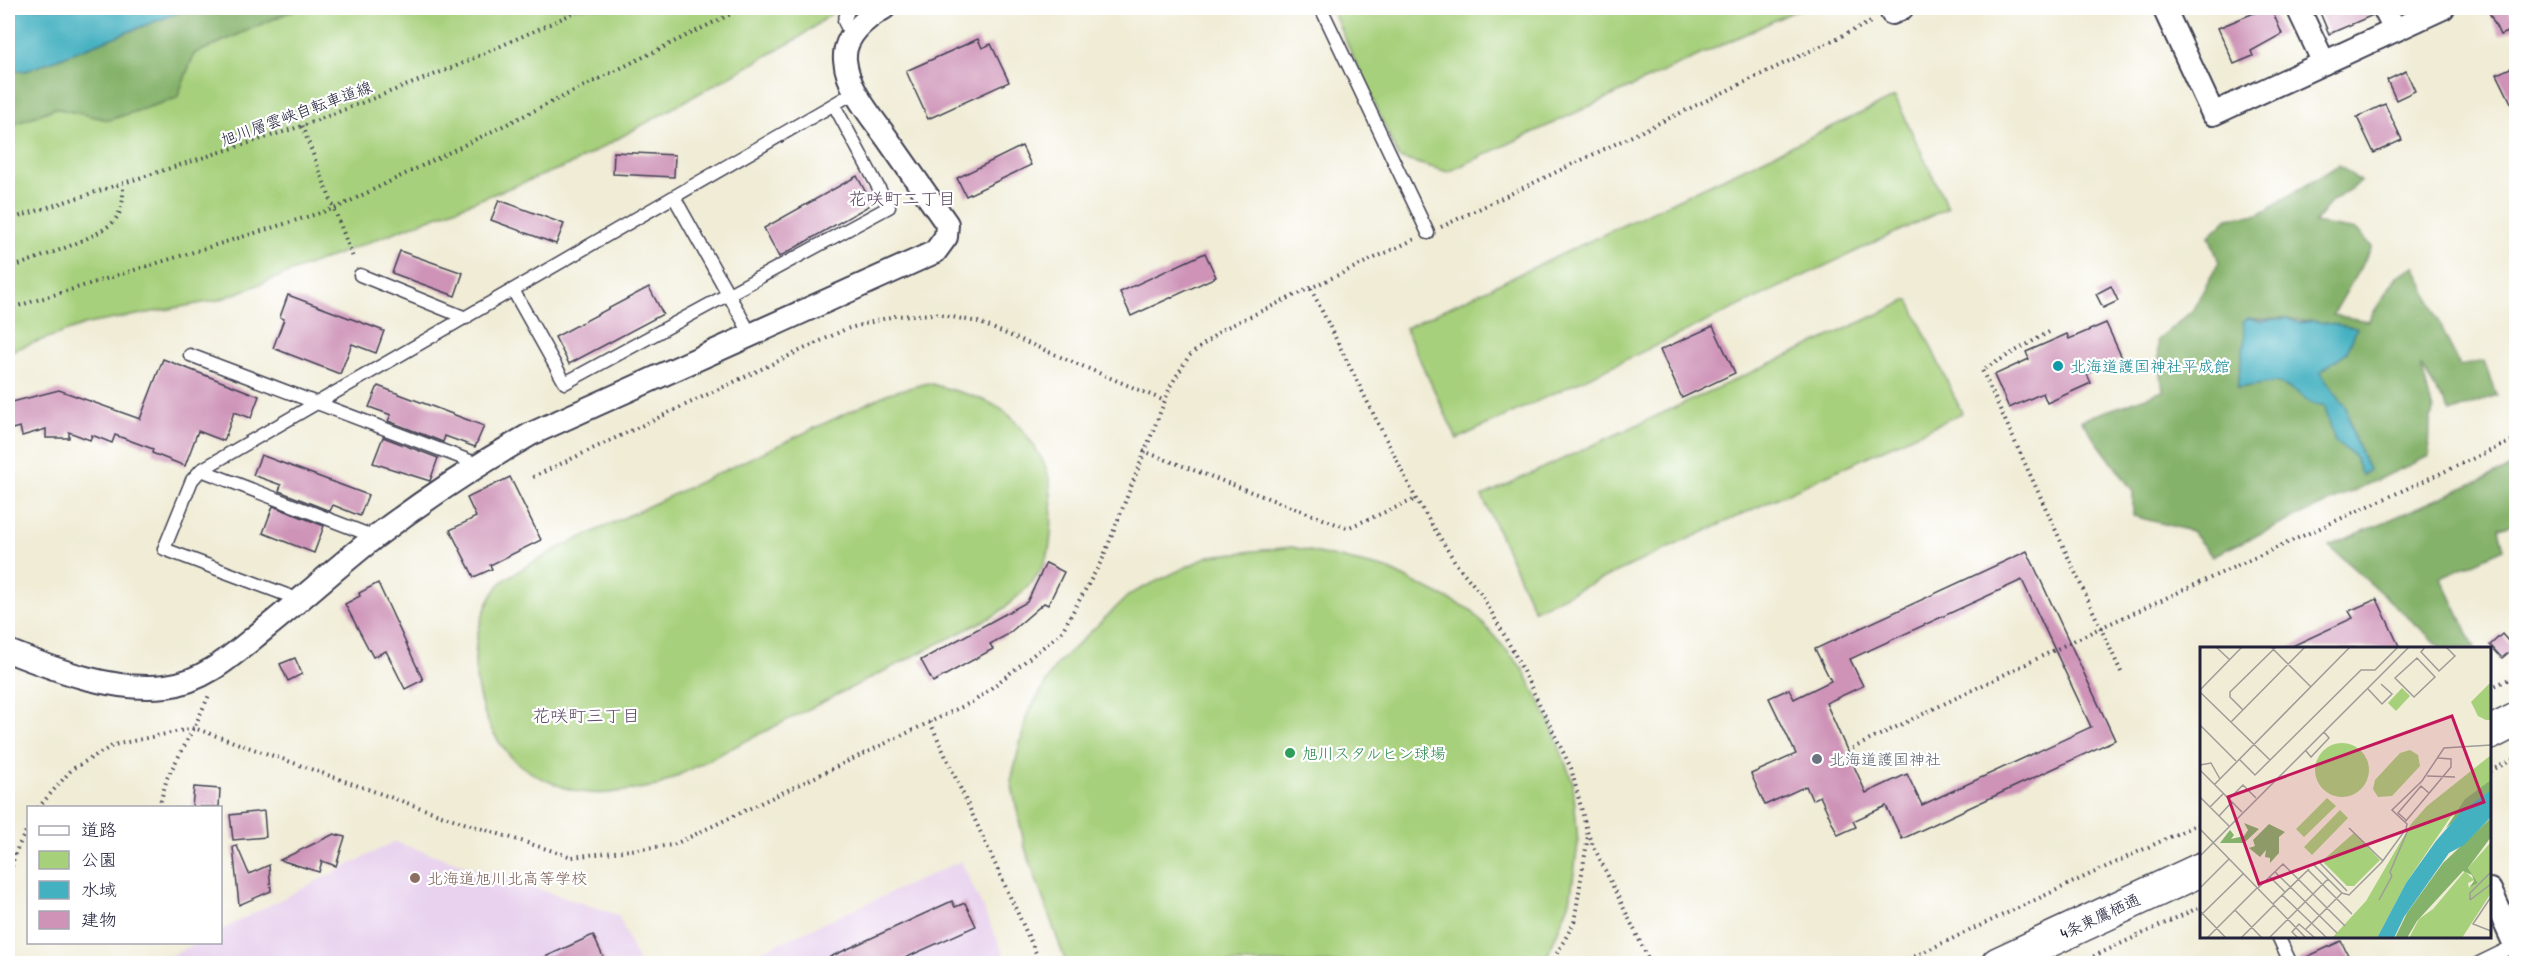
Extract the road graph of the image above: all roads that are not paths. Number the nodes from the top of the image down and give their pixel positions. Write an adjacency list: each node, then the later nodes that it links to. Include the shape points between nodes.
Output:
1 (849, 8): 9 (lane, via 844,21)
2 (884, 8): 9 (street, via 868,18)
3 (1321, 8): 14 (lane)
4 (2164, 8): 10 (street, via 2213,114)
5 (2298, 8): 10 (street)
6 (2384, 8): 8 (street)
7 (2443, 8): 8 (street)
8 (2395, 30): 10 (street)
9 (852, 37): 11 (street, via 845,60)
10 (2324, 63)
11 (855, 92): 12 (lane); 19 (street, via 947,224 946,237 935,252)
12 (834, 105): 13 (lane); 17 (lane, via 889,207)
13 (674, 197): 16 (lane); 17 (lane)
14 (1428, 233)
15 (360, 275): 18 (lane)
16 (513, 290): 17 (lane, via 565,383); 18 (lane)
17 (729, 292): 19 (lane)
18 (466, 318): 21 (lane)
19 (750, 333): 22 (street, via 531,434)
20 (190, 355): 21 (lane)
21 (318, 403): 22 (lane); 23 (lane)
22 (478, 464): 24 (street)
23 (201, 470): 24 (lane); 25 (lane, via 192,480 164,549)
24 (375, 537): 25 (street)
25 (300, 600): 26 (street, via 224,662 195,678 168,686 137,688 91,678)
26 (8, 651)
27 (2517, 720): 28 (highway)
28 (2491, 733)
29 (2200, 870): 33 (highway, 4条東鷹栖通)
30 (2502, 900): 32 (street)
31 (2279, 938): 34 (lane)
32 (2516, 946): 35 (lane)
33 (1998, 963)
34 (2291, 963)
35 (2477, 963)

